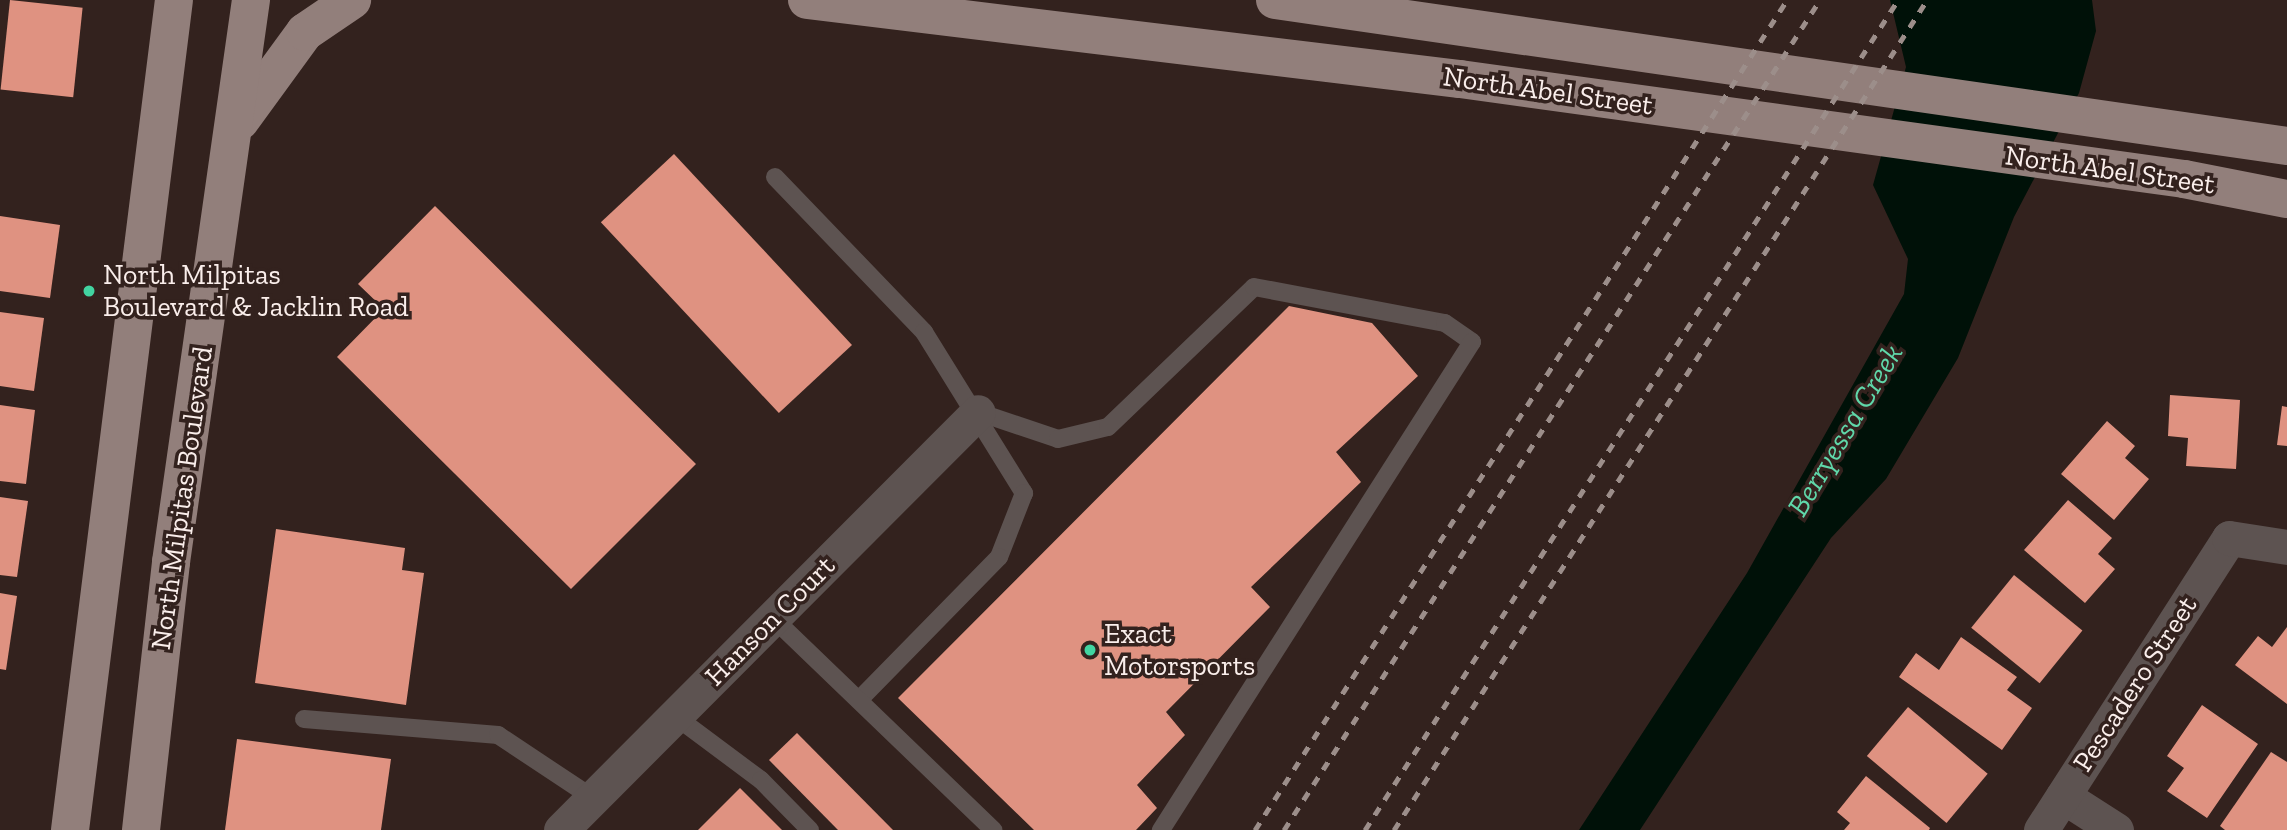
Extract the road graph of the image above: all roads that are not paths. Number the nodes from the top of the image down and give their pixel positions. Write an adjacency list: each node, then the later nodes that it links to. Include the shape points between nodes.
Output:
1 (174, 0): 18 (main road)
2 (251, 0): 6 (main road, North Milpitas Boulevard)
3 (352, 0): 6 (main road, via 305,32)
4 (807, 0): 9 (main road, North Abel Street, via 1461,79 2183,179)
5 (1275, 0): 7 (main road, North Abel Street)
6 (231, 135): 19 (main road, North Milpitas Boulevard)
7 (2287, 146)
8 (775, 177): 10 (lane, via 924,332)
9 (2287, 199)
10 (978, 412): 12 (street, Hanson Court); 13 (lane, via 1024,493 999,557); 23 (lane, via 1058,439 1108,426 1254,287 1445,323 1472,342)
11 (2287, 547): 16 (street, Pescadero Street, via 2229,538)
12 (773, 618): 13 (lane); 14 (street, Hanson Court)
13 (859, 700): 22 (lane)
14 (675, 716): 17 (street, Hanson Court); 21 (lane, via 761,780)
15 (304, 719): 17 (lane, via 498,735)
16 (2063, 796): 24 (street, Pescadero Street); 25 (street)
17 (593, 798): 20 (street, Hanson Court)
18 (69, 830)
19 (141, 830)
20 (561, 830)
21 (810, 830)
22 (993, 830)
23 (1161, 830)
24 (2041, 830)
25 (2116, 830)

